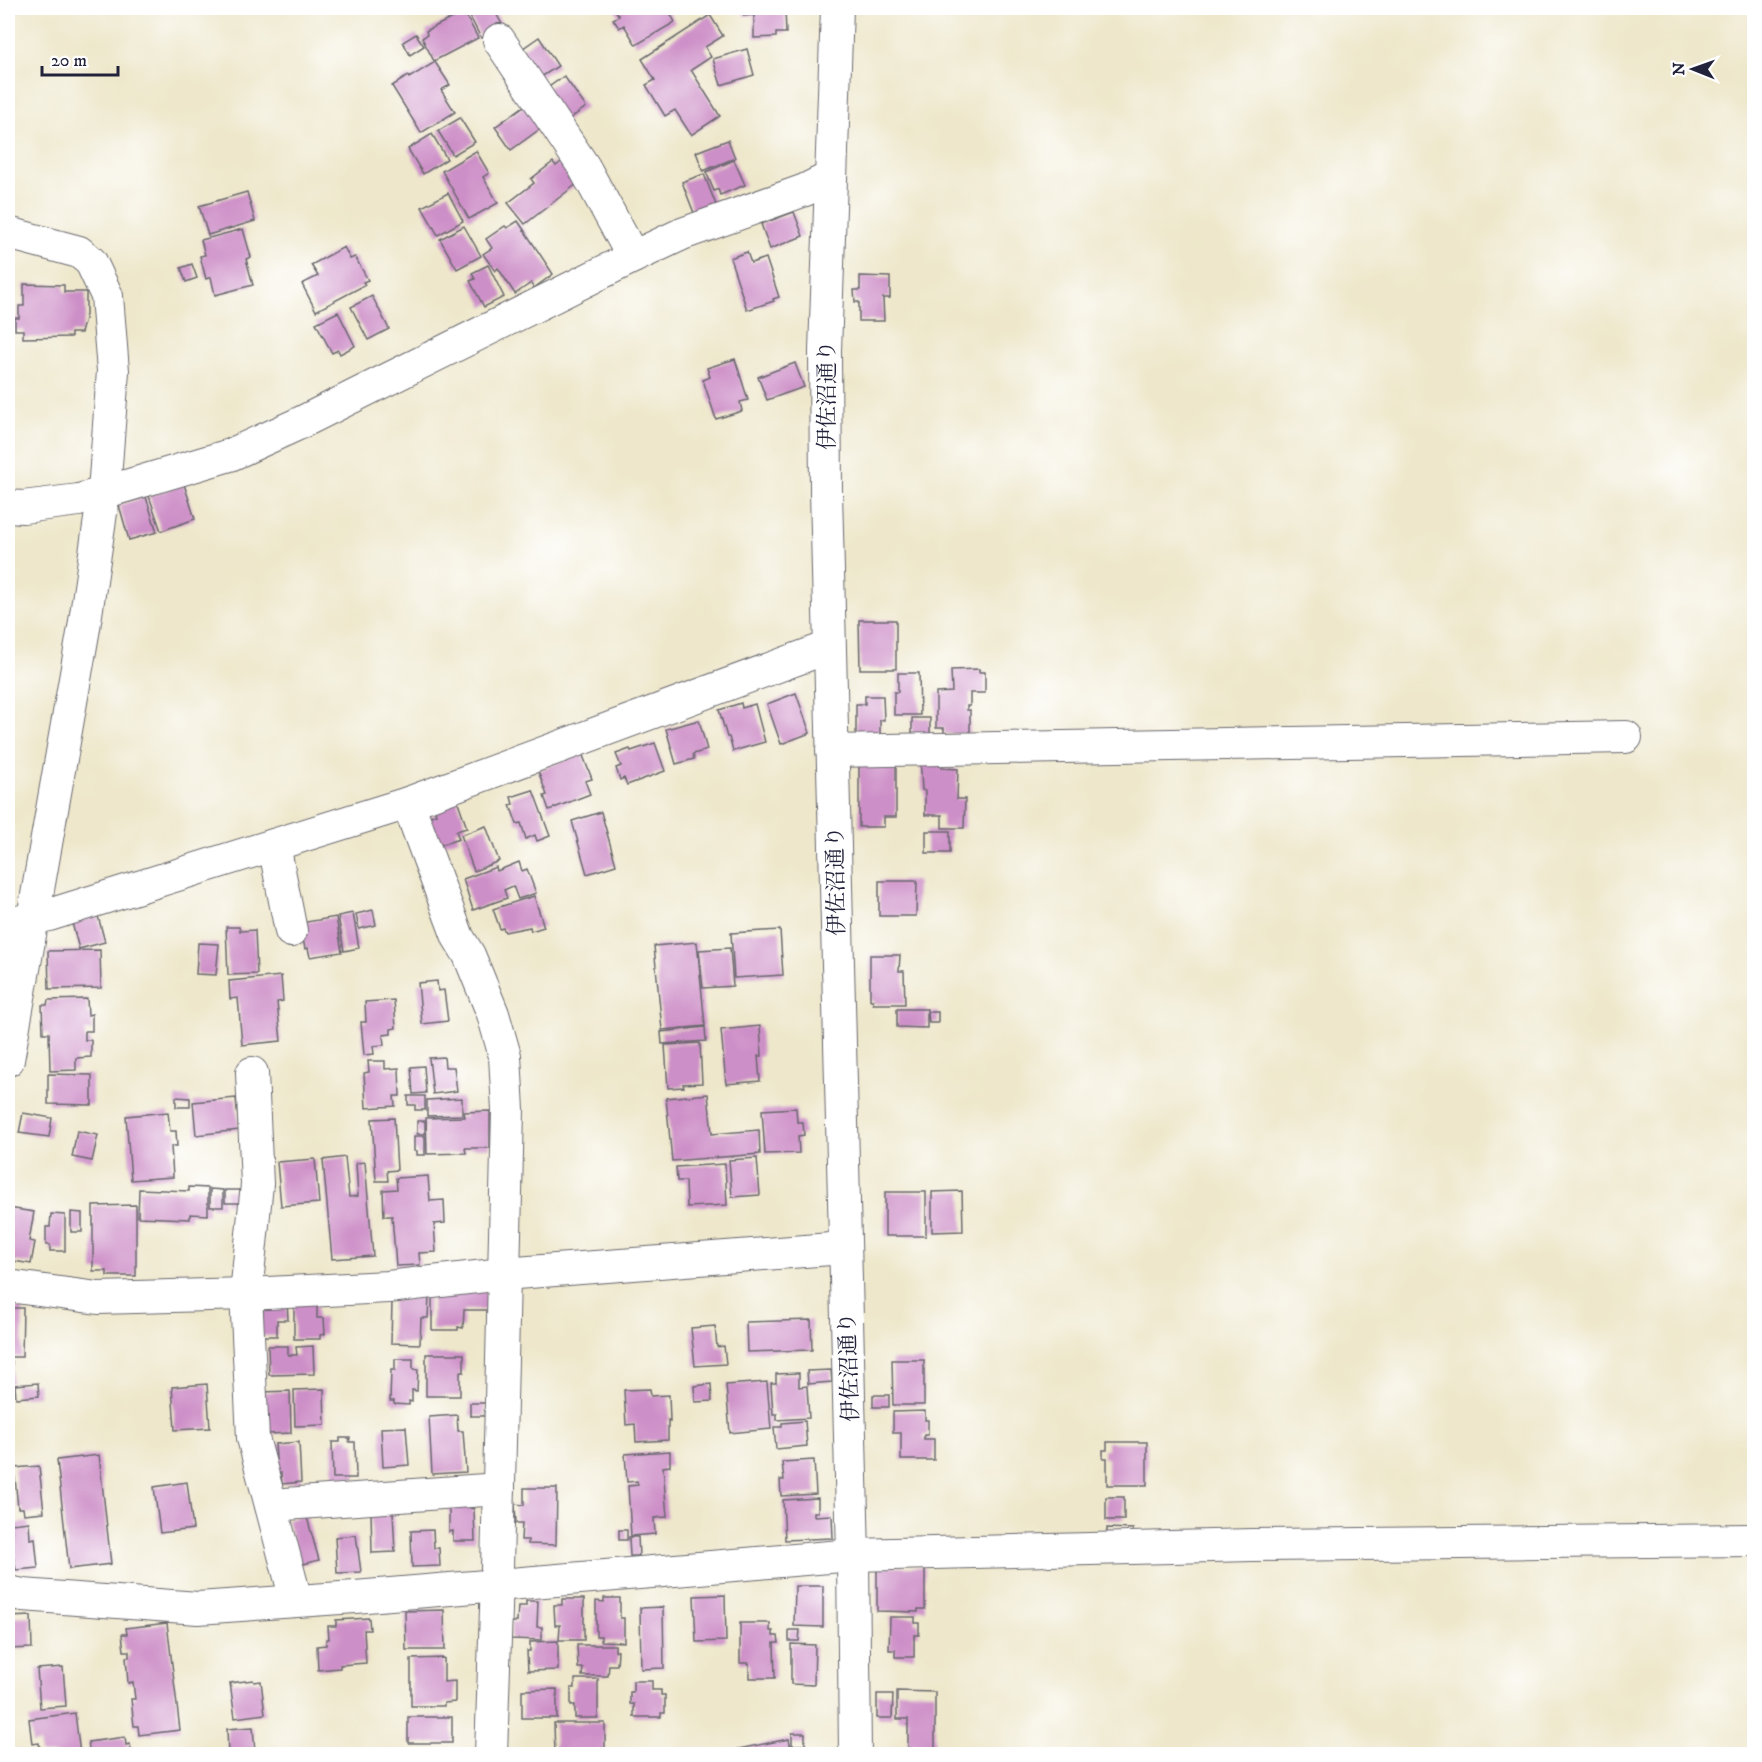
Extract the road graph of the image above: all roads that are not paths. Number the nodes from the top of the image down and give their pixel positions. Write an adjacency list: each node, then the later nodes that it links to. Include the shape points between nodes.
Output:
1 (837, 8): 3 (street, 伊佐沼通り)
2 (500, 40): 5 (street, via 584,167)
3 (831, 177): 5 (street); 8 (street, 伊佐沼通り, via 825,351)
4 (8, 233): 6 (street, via 79,252 91,262 107,296 113,371)
5 (633, 256): 6 (street, via 230,455)
6 (104, 492): 7 (street, via 79,500); 13 (street, via 69,718)
7 (8, 506)
8 (829, 647): 10 (street, 伊佐沼通り); 11 (street)
9 (1626, 736): 10 (street)
10 (832, 751): 17 (street, 伊佐沼通り)
11 (408, 803): 12 (street); 18 (street, via 458,937 493,1014 506,1056)
12 (274, 845): 13 (street); 14 (street)
13 (19, 922): 15 (street)
14 (291, 931)
15 (8, 1060)
16 (252, 1073): 20 (street, via 257,1184)
17 (844, 1248): 18 (street); 24 (street, 伊佐沼通り)
18 (503, 1274): 20 (street, via 388,1287); 21 (street)
19 (8, 1286): 20 (street, via 98,1298)
20 (246, 1294): 22 (street, via 253,1438)
21 (499, 1489): 22 (street); 25 (street)
22 (271, 1505): 27 (street)
23 (1755, 1540): 24 (street, via 1252,1545)
24 (853, 1555): 25 (street); 29 (street, 伊佐沼通り)
25 (497, 1585): 27 (street); 28 (street)
26 (8, 1592): 27 (street, via 198,1608)
27 (296, 1600)
28 (491, 1755)
29 (855, 1755)

